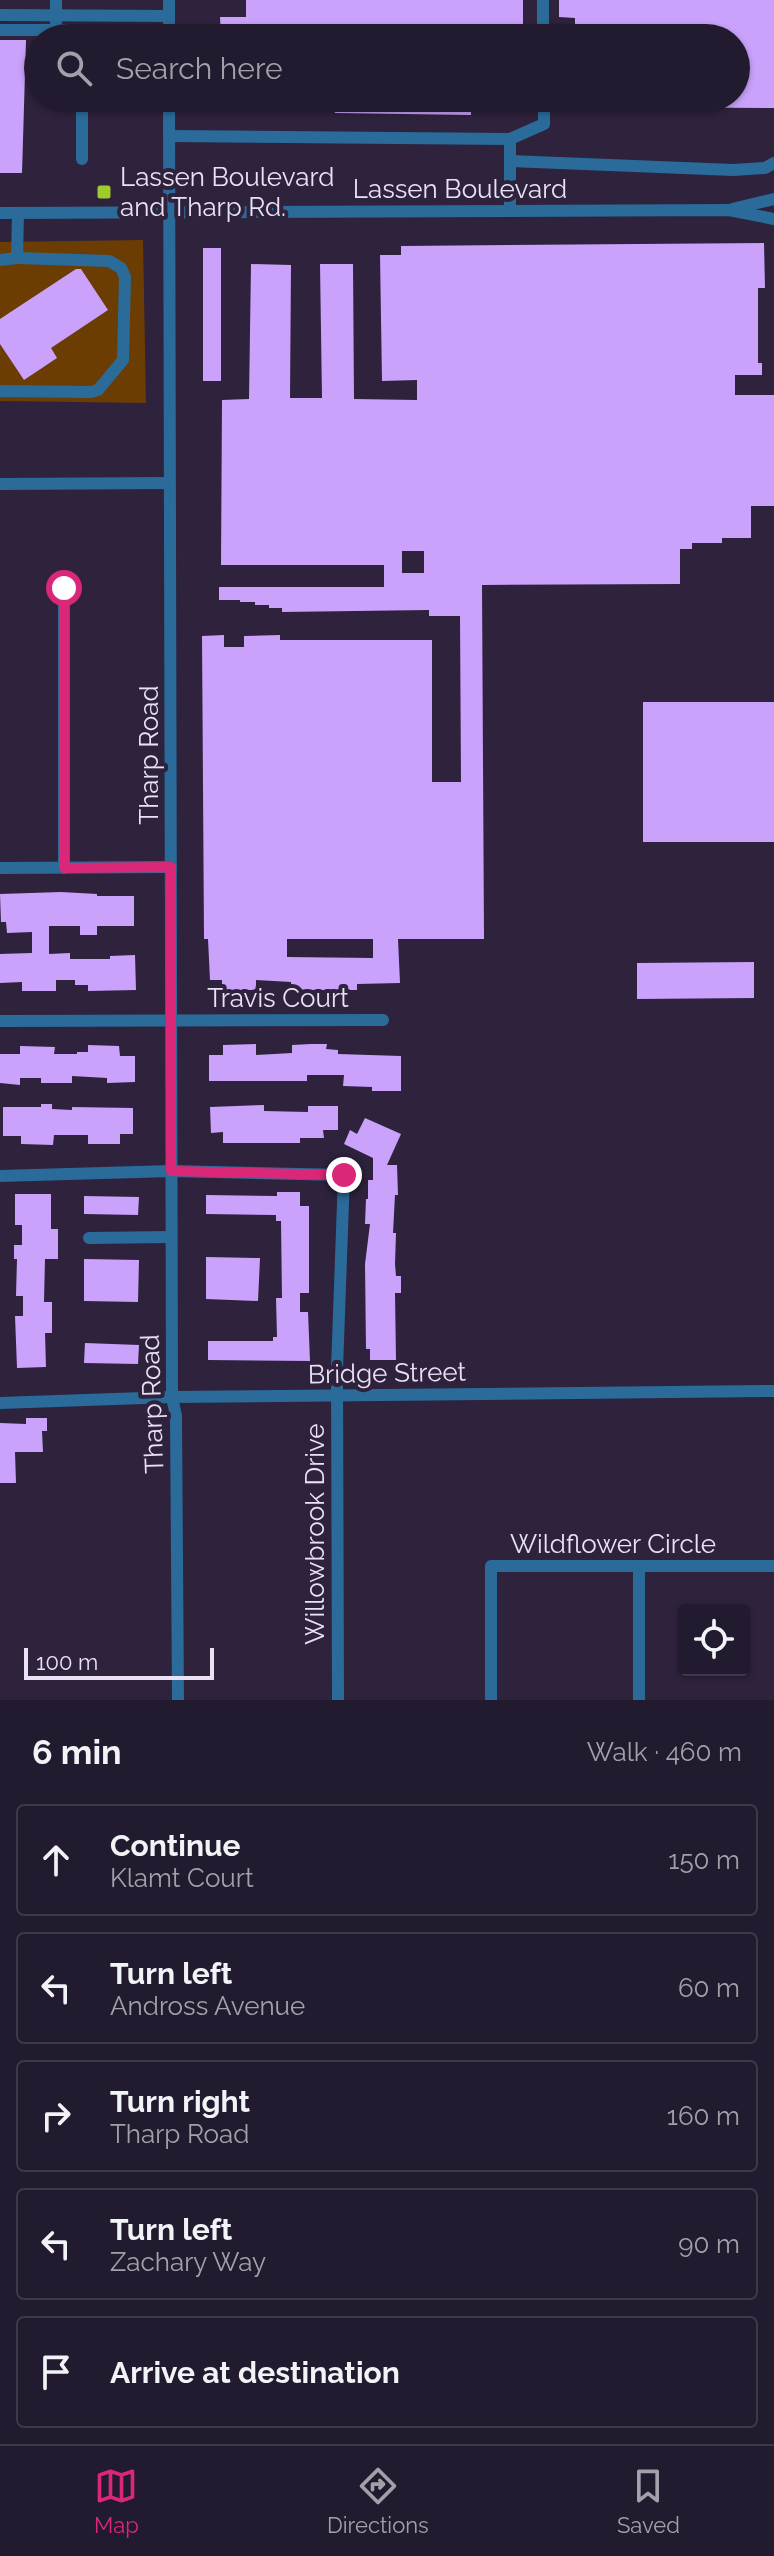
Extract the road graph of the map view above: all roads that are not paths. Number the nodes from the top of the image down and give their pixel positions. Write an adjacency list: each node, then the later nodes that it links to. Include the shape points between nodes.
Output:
1 (56, 0): 5 (street)
2 (169, 0): 6 (street)
3 (543, 0): 9 (street)
4 (0, 15): 5 (street)
5 (56, 16): 6 (street); 7 (street)
6 (169, 16): 8 (street)
7 (53, 24)
8 (169, 24)
9 (543, 24)
10 (0, 30): 11 (street)
11 (24, 31)
12 (82, 112): 17 (street)
13 (169, 112): 15 (street, Tharp Road)
14 (544, 112): 16 (street, via 544,124)
15 (169, 136): 16 (street); 25 (street, Tharp Road)
16 (510, 139): 18 (street)
17 (82, 159)
18 (510, 161): 19 (street, via 733,170); 22 (street)
19 (774, 163)
20 (774, 199): 21 (street, Lassen Boulevard)
21 (729, 210): 22 (street, Lassen Boulevard); 26 (street, Lassen Boulevard)
22 (510, 211): 25 (street, Lassen Boulevard)
23 (0, 213): 24 (street, Lassen Boulevard)
24 (18, 213): 25 (street, Lassen Boulevard); 27 (street)
25 (169, 213): 30 (street, Tharp Road)
26 (774, 219)
27 (17, 258): 28 (street); 29 (street, via 109,261 121,268 123,360 106,383 91,392)
28 (0, 260)
29 (0, 391)
30 (169, 483): 31 (street); 33 (street, Tharp Road)
31 (0, 484)
32 (64, 588): 35 (street)
33 (171, 867): 35 (street); 36 (street, Tharp Road)
34 (0, 868): 35 (street)
35 (64, 868)
36 (172, 1019): 37 (street, Travis Court); 38 (street, Travis Court); 39 (street, Tharp Road)
37 (383, 1020)
38 (0, 1021)
39 (171, 1171): 40 (street); 41 (street, Tharp Road); 44 (street, Willowbrook Drive, via 344,1175)
40 (0, 1176)
41 (171, 1237): 42 (street); 45 (street, Tharp Road)
42 (89, 1238)
43 (774, 1391): 44 (street, Bridge Street)
44 (337, 1396): 45 (street, Bridge Street); 50 (street, Willowbrook Drive)
45 (172, 1397): 46 (street, Bridge Street); 49 (street, Tharp Road)
46 (0, 1403)
47 (639, 1566): 48 (street, Wildflower Circle); 51 (street, Wildflower Circle, via 491,1566); 52 (street)
48 (774, 1566)
49 (178, 1700)
50 (338, 1700)
51 (491, 1700)
52 (639, 1700)

